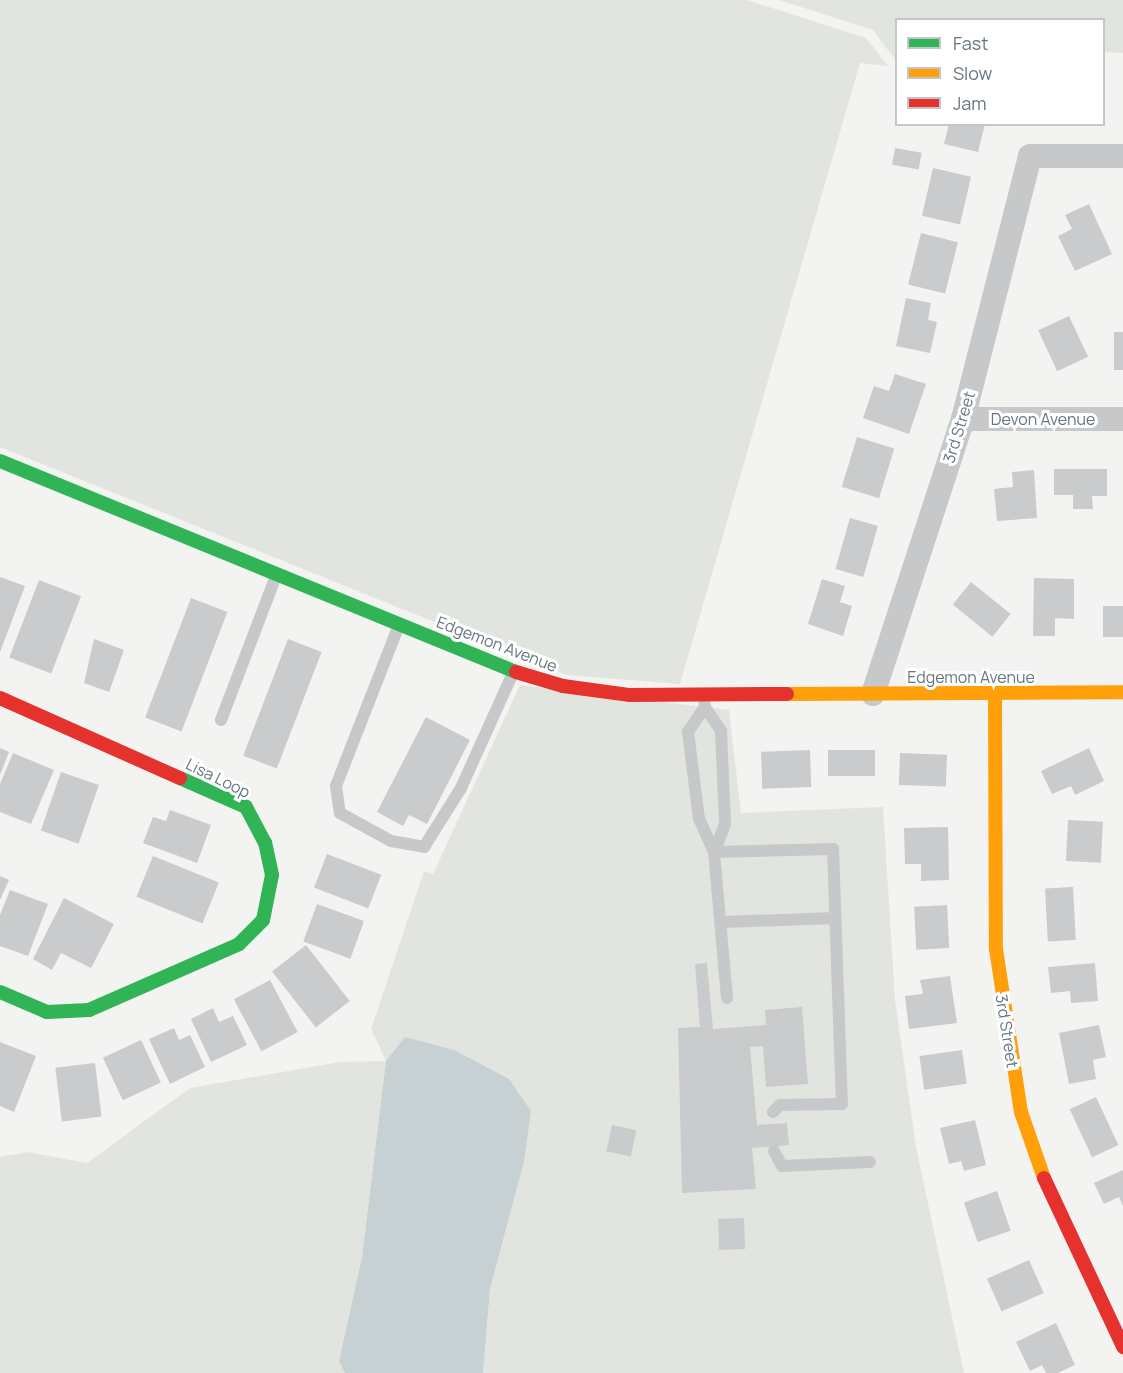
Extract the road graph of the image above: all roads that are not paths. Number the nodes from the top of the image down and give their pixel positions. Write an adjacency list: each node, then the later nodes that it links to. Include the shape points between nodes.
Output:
1 (1123, 156): 2 (street, 3rd Street, via 1030,156)
2 (963, 419): 3 (street, Devon Avenue); 9 (street, 3rd Street)
3 (1123, 419)
4 (0, 461): 5 (street, Edgemon Avenue)
5 (276, 575): 6 (street, Edgemon Avenue); 13 (lane)
6 (399, 624): 7 (street, Edgemon Avenue); 7 (lane, via 336,786 340,813 391,841 424,847 461,788)
7 (513, 671): 12 (street, Edgemon Avenue, via 563,686)
8 (1123, 692): 10 (street, Edgemon Avenue)
9 (873, 694): 10 (street, Edgemon Avenue); 12 (street, Edgemon Avenue)
10 (995, 694): 22 (street, 3rd Street, via 996,949 1021,1112 1051,1198)
11 (0, 698): 17 (street, Lisa Loop, via 246,807 266,843 272,875 263,920 239,944 89,1010 47,1012)
12 (705, 701): 14 (lane, via 721,731 725,824); 14 (lane, via 687,732 699,819)
13 (221, 720)
14 (714, 852): 15 (lane, via 832,849); 16 (lane)
15 (835, 918): 16 (lane); 19 (lane, via 842,1104 780,1105)
16 (723, 922): 18 (lane)
17 (0, 992)
18 (727, 998)
19 (773, 1112)
20 (774, 1151): 21 (lane, via 782,1166)
21 (870, 1162)
22 (1123, 1347)

